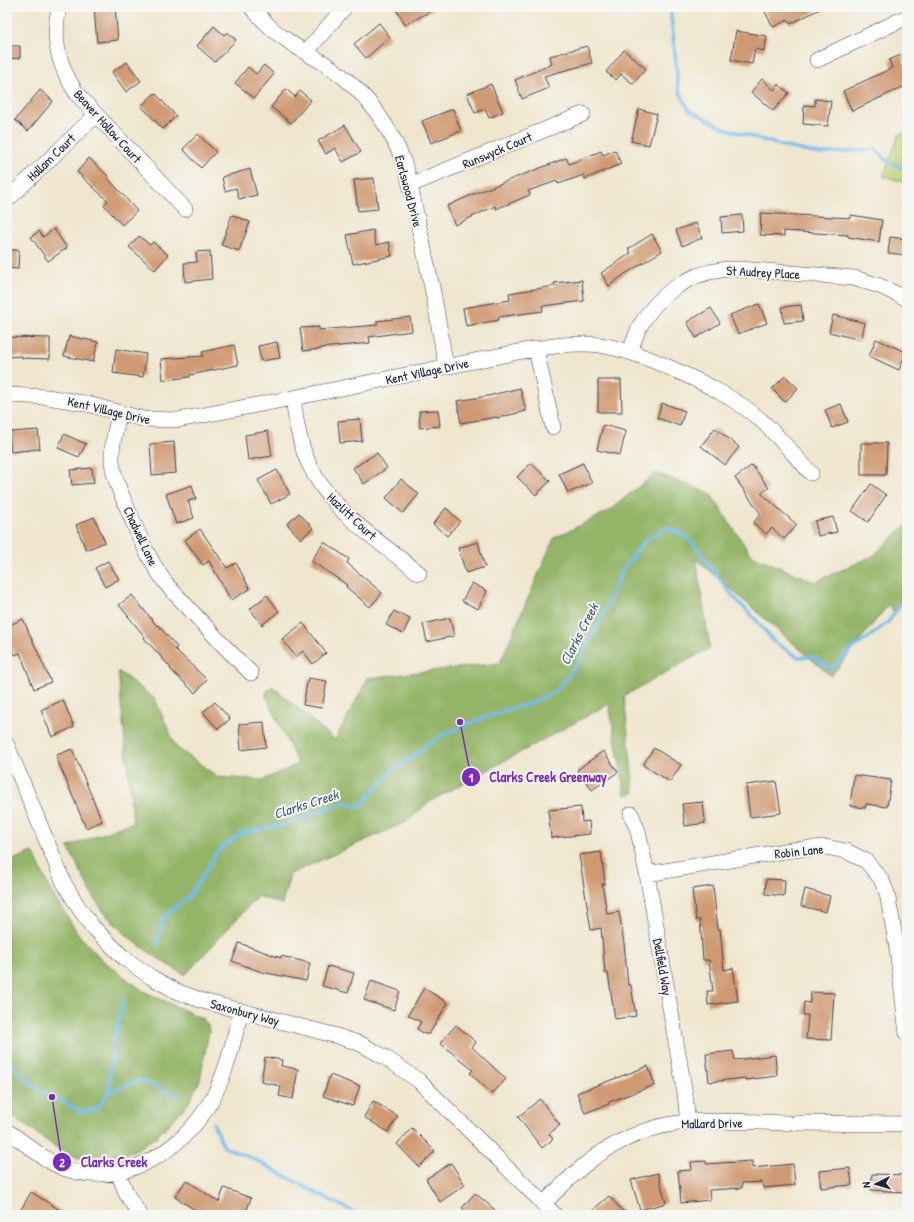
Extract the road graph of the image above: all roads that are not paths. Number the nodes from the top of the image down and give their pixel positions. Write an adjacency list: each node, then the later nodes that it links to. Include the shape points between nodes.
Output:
1 (59, 7): 8 (street, Beaver Hollow Court, via 55,32 60,62 74,89)
2 (251, 7): 5 (street, Earlswood Drive, via 283,38)
3 (345, 7): 5 (street)
4 (907, 17): 6 (street)
5 (306, 52): 9 (street, Earlswood Drive, via 353,86 374,109 402,157)
6 (817, 60)
7 (583, 114): 9 (street, Runswyck Court)
8 (96, 115): 10 (street, Hallam Court); 11 (street, Beaver Hollow Court)
9 (410, 185): 15 (street, Earlswood Drive)
10 (7, 200)
11 (185, 209)
12 (907, 299): 14 (street, St Audrey Place, via 880,286 854,278 740,269 721,270 685,281 662,298 640,326)
13 (536, 348): 14 (street, Kent Village Drive, via 580,344 599,345); 15 (street, Kent Village Drive); 19 (street)
14 (630, 352): 20 (street, Kent Village Drive, via 722,392 740,404 774,433)
15 (446, 367): 17 (street, Kent Village Drive)
16 (7, 396): 18 (street, Kent Village Drive, via 47,397 84,403)
17 (293, 398): 18 (street, Kent Village Drive, via 178,420 143,419); 21 (street, Hazlitt Court, via 301,442 320,484 352,520)
18 (119, 414): 22 (street, Chadwell Lane, via 112,448 113,466 117,483 146,553 168,586)
19 (553, 427)
20 (811, 473)
21 (419, 573)
22 (251, 673)
23 (7, 745): 26 (street, Saxonbury Way, via 64,883 79,908 102,937 124,958 163,984 203,1001)
24 (631, 814): 25 (street, Dellfield Way, via 638,831)
25 (647, 874): 27 (street, Robin Lane, via 825,847 846,851 866,861 881,879 887,893 897,948); 28 (street, Dellfield Way)
26 (241, 1011): 31 (street, via 223,1075 209,1106 200,1118 166,1151 138,1166); 32 (street, Saxonbury Way, via 361,1044 391,1061 419,1082)
27 (907, 1034)
28 (688, 1122): 29 (street, Mallard Drive); 32 (street, Mallard Drive, via 661,1126 618,1142 588,1162)
29 (907, 1124)
30 (7, 1131): 31 (street, via 51,1162 66,1168 99,1174)
31 (118, 1172): 33 (street, via 127,1194)
32 (543, 1204): 34 (street, Saxonbury Way)
33 (140, 1215)
34 (555, 1215)

